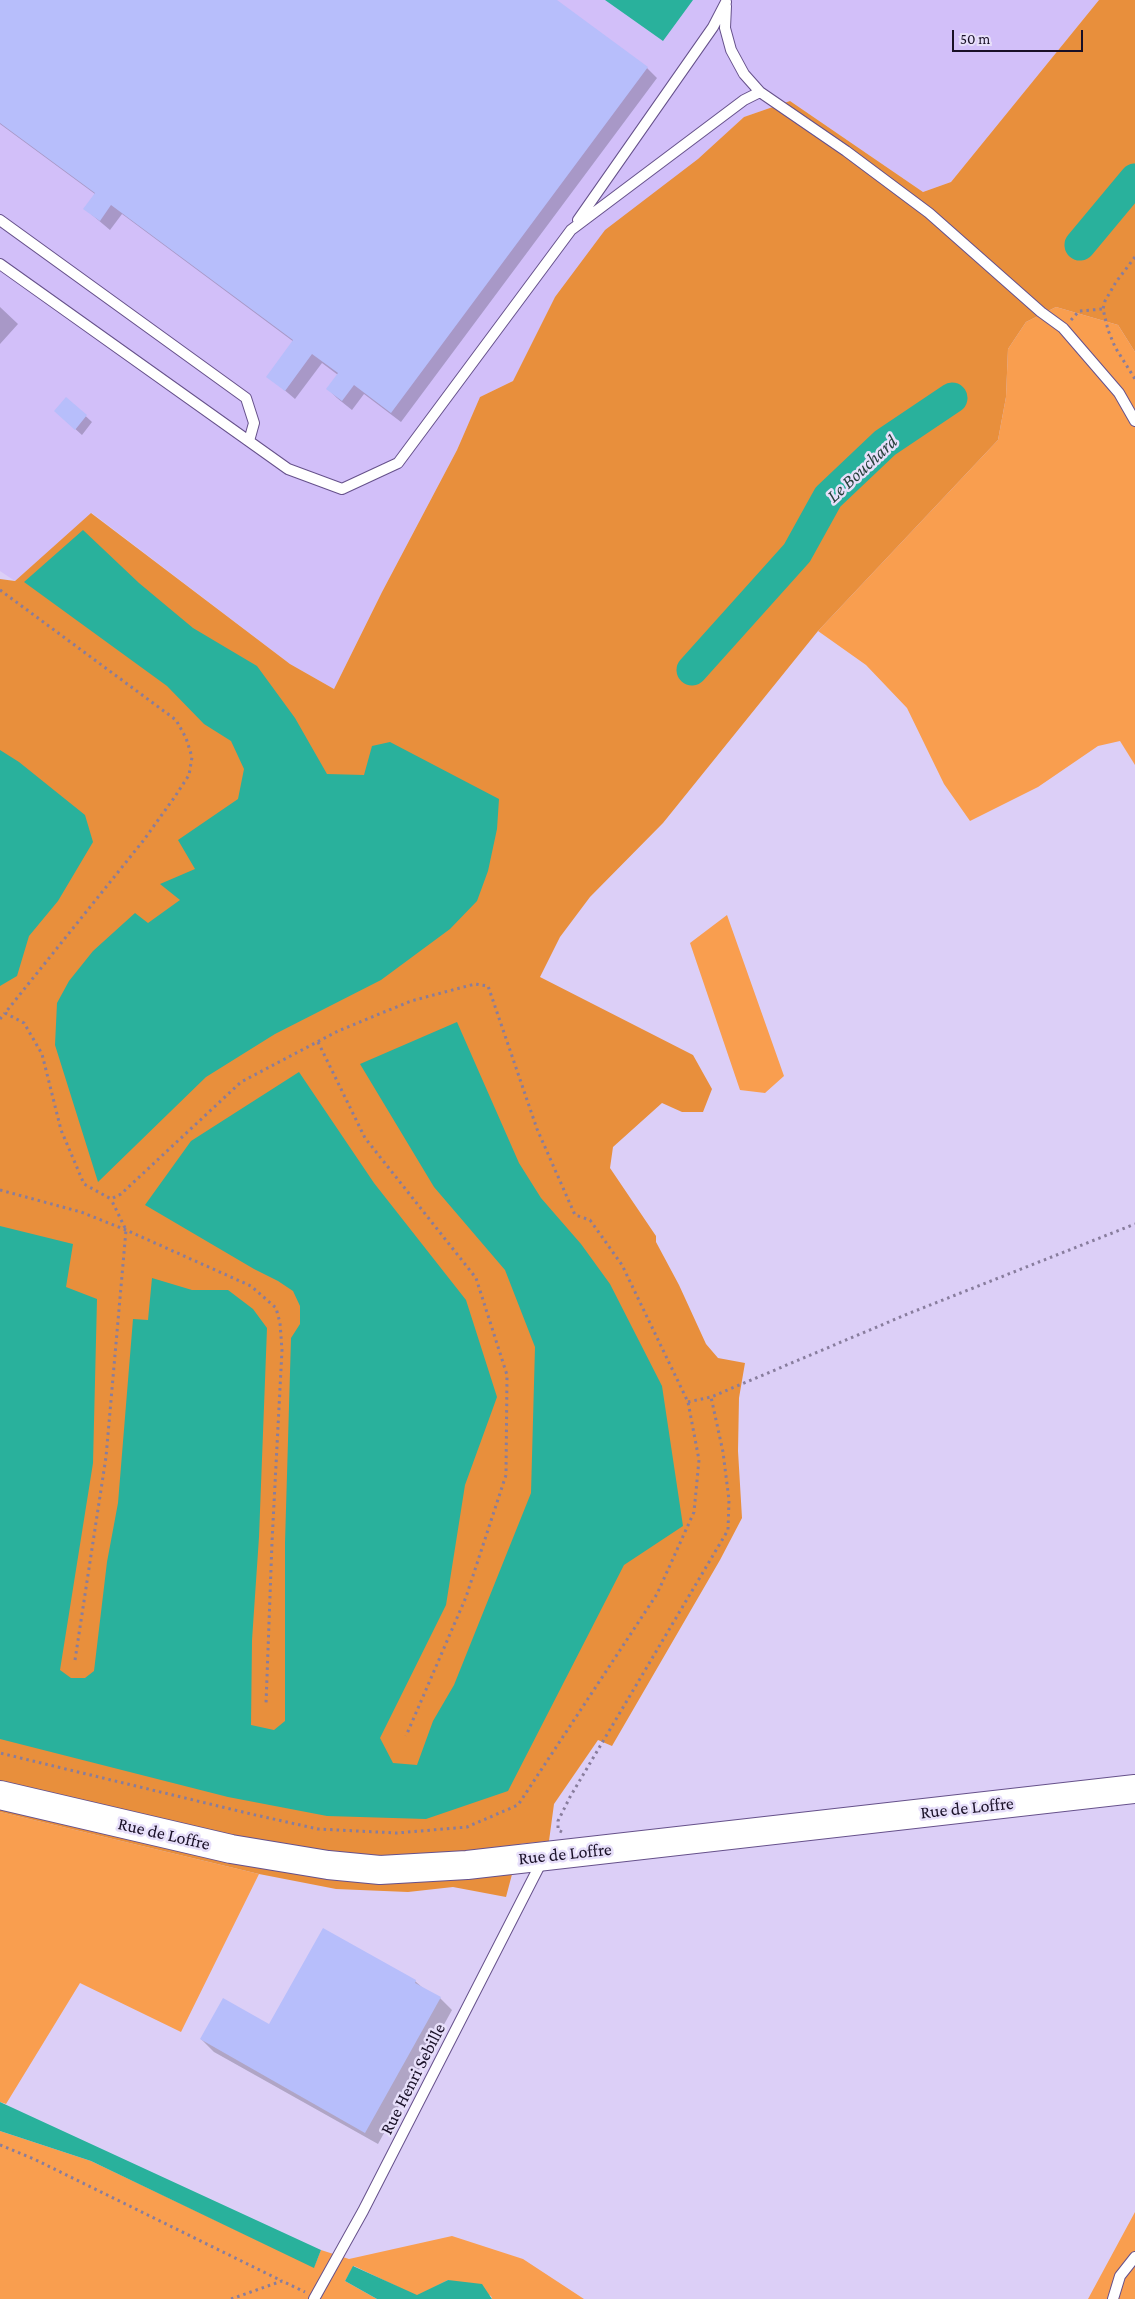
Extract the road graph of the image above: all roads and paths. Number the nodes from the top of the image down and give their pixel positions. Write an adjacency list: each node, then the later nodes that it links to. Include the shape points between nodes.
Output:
1 (726, 1): 2 (lane, via 725,28 731,50 744,74); 4 (lane, via 713,27)
2 (760, 92): 4 (lane, via 744,100); 8 (lane, via 929,213)
3 (0, 220): 11 (lane, via 246,398 254,423)
4 (571, 230): 11 (lane, via 398,463 342,489 288,469)
5 (1135, 257): 7 (path, via 1116,282)
6 (0, 264): 11 (lane)
7 (1103, 309): 8 (path, via 1079,311); 9 (path, via 1115,348)
8 (1063, 328): 10 (lane, via 1119,393)
9 (1135, 379)
10 (1135, 421)
11 (249, 441)
12 (0, 590): 13 (path, via 176,720 192,757 189,775 143,841)
13 (6, 1013): 14 (path); 17 (path, via 24,1023 42,1054 61,1130 84,1184)
14 (0, 1019)
15 (318, 1042): 17 (path, via 241,1082 121,1194); 21 (path, via 411,1001 475,984 488,986 537,1129 576,1215 590,1220 622,1265); 24 (path, via 365,1138 476,1278 507,1375 506,1475 466,1597)
16 (0, 1190): 19 (path, via 81,1212)
17 (111, 1199): 19 (path)
18 (1135, 1224): 20 (path, via 910,1313)
19 (126, 1230): 22 (path, via 106,1456); 23 (path, via 251,1286 276,1308 282,1350)
20 (711, 1398): 21 (path); 28 (path, via 729,1500 728,1530 570,1797 558,1821)
21 (688, 1402): 25 (path, via 700,1460 694,1512 657,1594 518,1805 467,1827 397,1833 318,1829)
22 (76, 1660)
23 (266, 1704)
24 (406, 1736)
25 (0, 1753)
26 (1135, 1789): 29 (main road, Rue de Loffre)
27 (0, 1795): 29 (main road, Rue de Loffre, via 210,1844 346,1867 395,1870)
28 (558, 1830)
29 (541, 1864): 33 (lane, Rue Henri Sebille)
30 (0, 2146): 32 (path, via 34,2159)
31 (1135, 2257): 35 (lane, via 1120,2276)
32 (282, 2281): 33 (path); 34 (path)
33 (315, 2298)
34 (231, 2299)
35 (1113, 2299)

